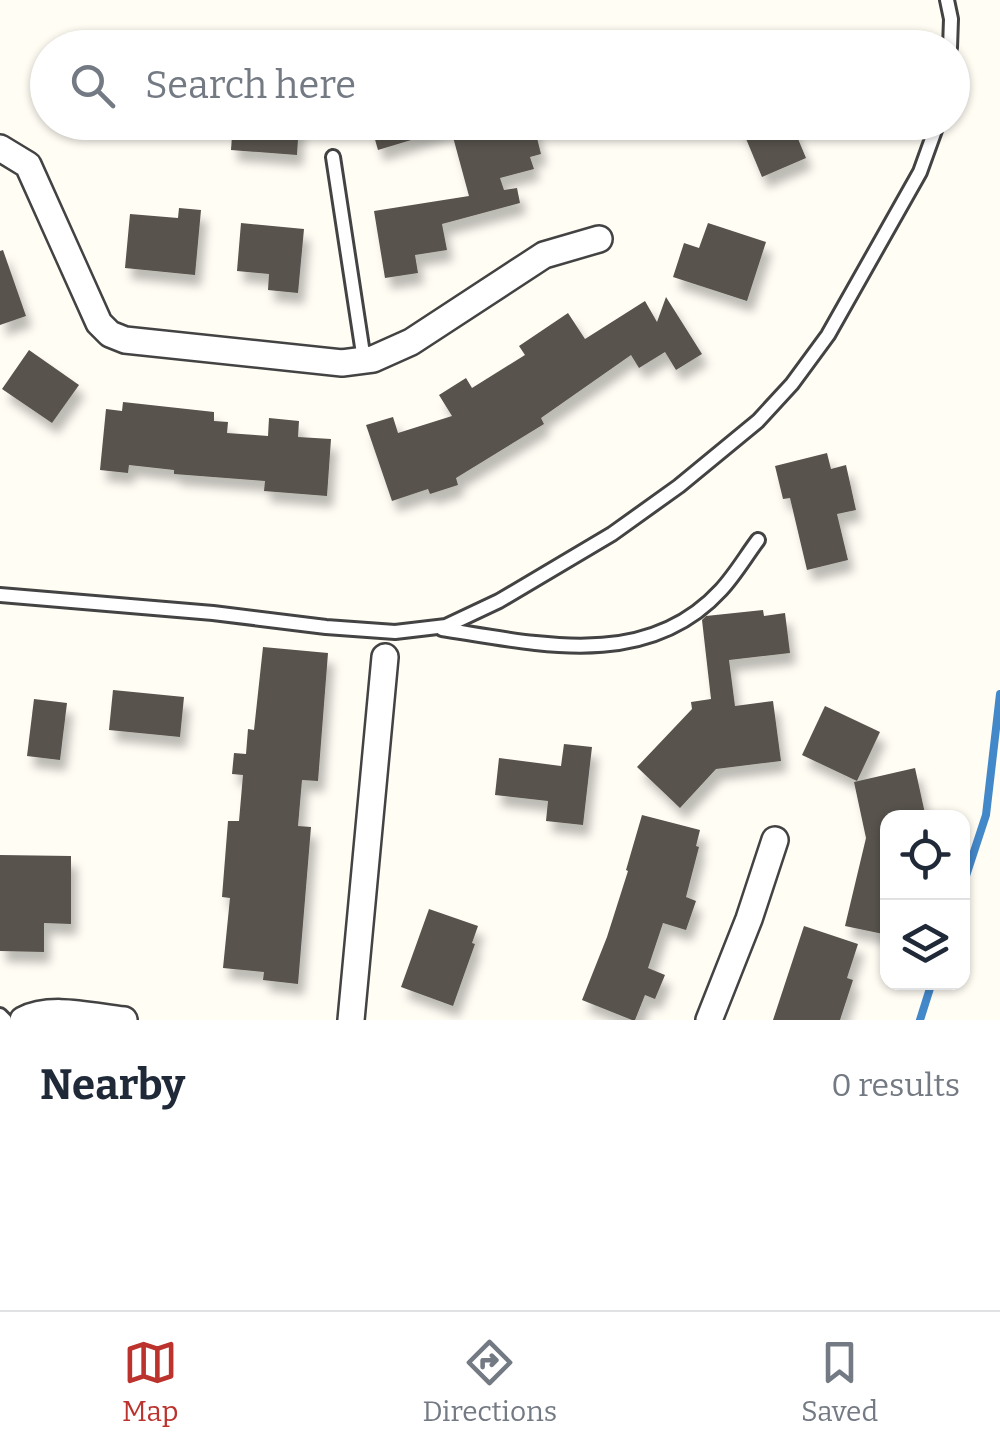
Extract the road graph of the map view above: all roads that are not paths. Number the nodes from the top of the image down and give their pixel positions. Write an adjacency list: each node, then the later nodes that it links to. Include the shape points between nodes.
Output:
1 (947, 0): 2 (lane)
2 (950, 30)
3 (932, 140): 10 (lane, via 828,334 758,421 612,534 500,601)
4 (0, 148): 7 (street, via 28,166 99,324 110,334 342,363)
5 (333, 158): 7 (lane)
6 (599, 239): 7 (street, via 544,254 411,342)
7 (364, 360)
8 (758, 540): 10 (lane, via 720,591 681,623 645,640 574,646)
9 (0, 596): 10 (lane, via 396,632)
10 (434, 627)
11 (385, 658): 15 (street)
12 (775, 840): 16 (street)
13 (23, 1020): 14 (street, via 34,1014)
14 (124, 1020)
15 (351, 1020)
16 (709, 1020)

